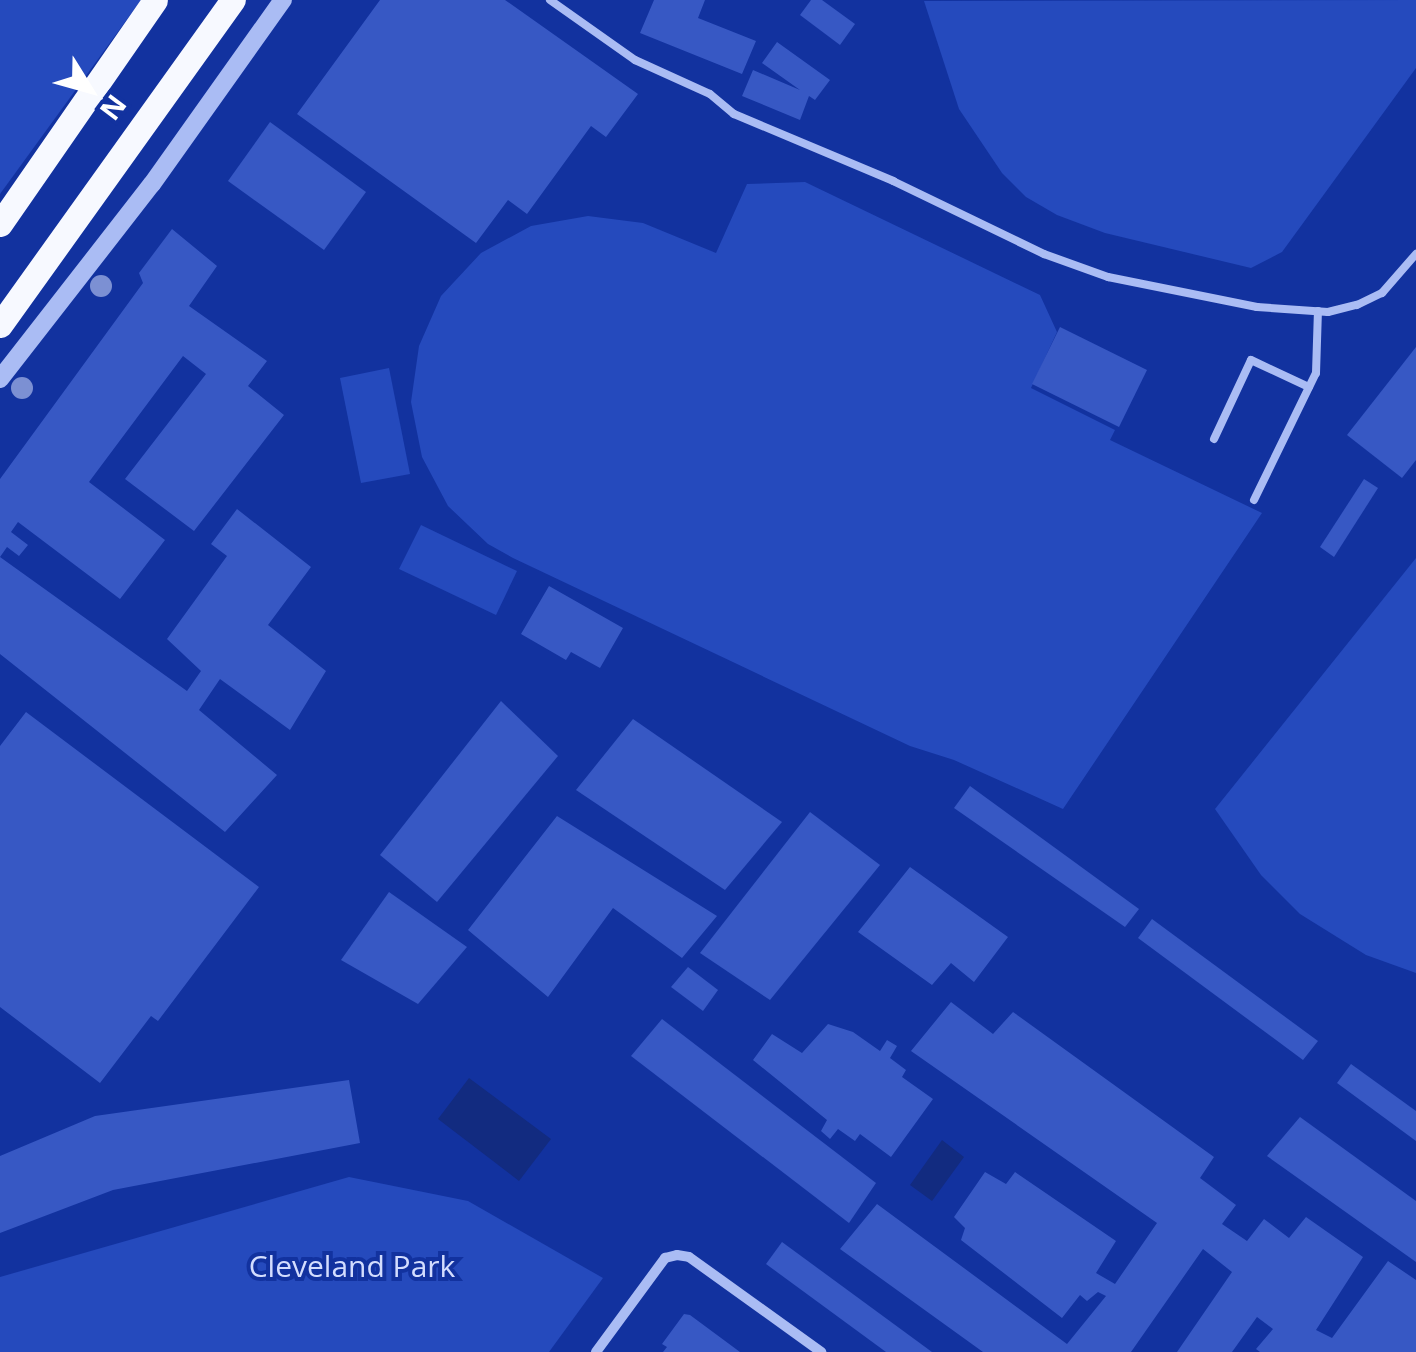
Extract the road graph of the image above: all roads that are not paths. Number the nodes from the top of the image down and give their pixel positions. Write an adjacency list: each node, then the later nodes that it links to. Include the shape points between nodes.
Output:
1 (156, 0): 5 (main road)
2 (233, 0): 8 (main road)
3 (283, 0): 9 (street, via 152,184)
4 (550, 0): 7 (lane, via 635,60 710,94 734,114 1044,254 1108,277)
5 (0, 224)
6 (1416, 254): 7 (lane, via 1382,293)
7 (1318, 311): 10 (lane, via 1316,372)
8 (0, 325)
9 (0, 379)
10 (1309, 386): 11 (lane, via 1251,360); 12 (lane)
11 (1214, 439)
12 (1254, 500)
13 (596, 1352): 14 (street, via 665,1258 677,1255)
14 (820, 1352)

